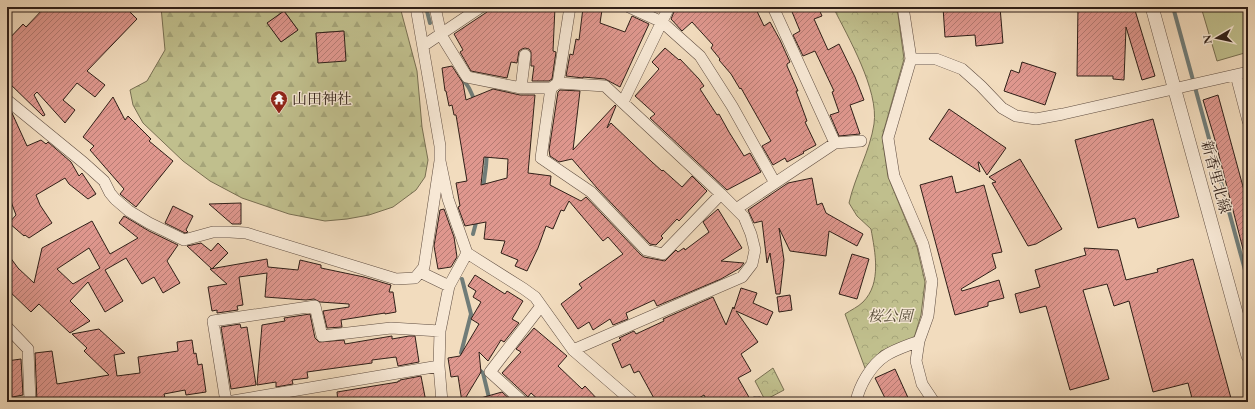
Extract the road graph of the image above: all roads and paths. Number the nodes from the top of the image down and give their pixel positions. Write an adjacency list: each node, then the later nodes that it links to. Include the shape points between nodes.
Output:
1 (416, 7): 12 (street)
2 (435, 7): 11 (street)
3 (481, 7): 11 (street)
4 (570, 7): 17 (street)
5 (629, 7): 10 (street)
6 (669, 7): 10 (street)
7 (773, 7): 24 (street)
8 (903, 7): 14 (street)
9 (1152, 7): 19 (street, 新香里北線)
10 (662, 22): 21 (street); 26 (street, via 700,56 732,106)
11 (441, 34): 12 (street); 18 (street, via 467,77)
12 (423, 46): 25 (street, via 440,146)
13 (525, 55): 18 (street)
14 (911, 59): 19 (street, via 936,59 962,69 1002,108 1016,116 1036,119); 35 (street, via 888,138 894,176 923,244 932,282 928,316)
15 (1248, 72): 16 (street)
16 (1236, 74): 19 (street); 22 (street)
17 (555, 86): 18 (street); 21 (street, via 605,86); 27 (street, via 541,158 591,192 646,250 663,254)
18 (521, 88)
19 (1175, 88): 37 (street, 新香里北線)
20 (7, 100): 30 (street, via 84,163 104,182 115,199 129,211 184,240 213,232 246,233 396,279 415,278)
21 (623, 102): 27 (street)
22 (1248, 118)
23 (861, 141): 24 (street)
24 (835, 143): 26 (street)
25 (440, 161): 29 (street, via 448,199); 30 (street, via 424,267)
26 (775, 183): 28 (street)
27 (721, 194): 28 (street)
28 (736, 209): 36 (street, via 744,217 755,250 752,264 742,277)
29 (467, 253): 31 (street); 32 (street, via 524,289)
30 (420, 272): 31 (street)
31 (449, 286): 34 (street)
32 (541, 306): 36 (street); 43 (street, via 490,372)
33 (7, 328): 40 (street, via 28,349)
34 (440, 331): 38 (street); 41 (street, via 391,328 322,336 315,306 213,321)
35 (919, 341): 44 (street, via 885,356 869,371 857,392); 45 (street, via 916,361 922,384)
36 (573, 350): 39 (street)
37 (1248, 356)
38 (439, 366): 41 (street); 42 (street)
39 (627, 400)
40 (30, 402)
41 (227, 402)
42 (442, 402)
43 (523, 402)
44 (856, 402)
45 (934, 402)

